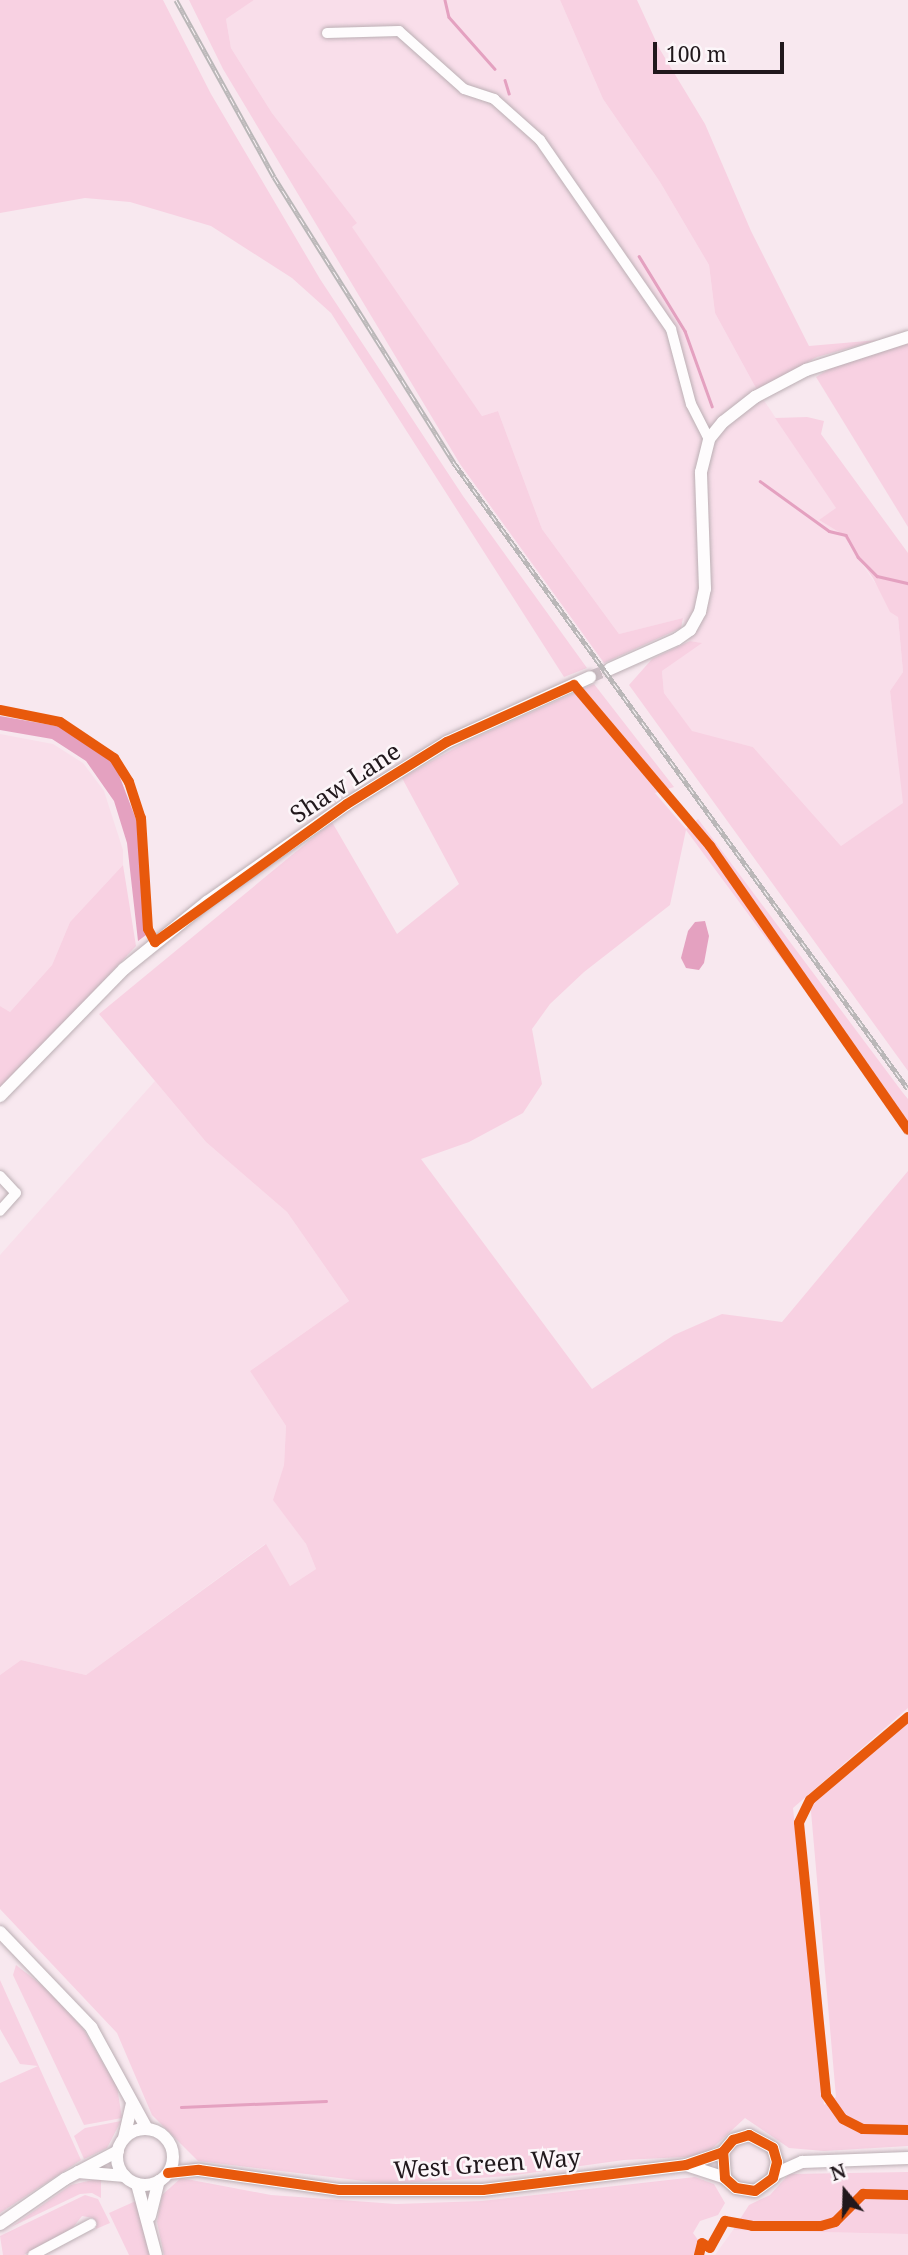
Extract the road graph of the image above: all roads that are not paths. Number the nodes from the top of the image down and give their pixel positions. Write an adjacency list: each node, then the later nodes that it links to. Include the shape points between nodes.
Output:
1 (327, 33): 3 (street, via 398,32 464,89 495,99 540,140 671,329 691,404)
2 (908, 337): 3 (street, via 840,356 784,381 723,422)
3 (709, 439): 4 (street, via 701,472 705,589 700,612 690,630 677,639)
4 (610, 669)
5 (590, 677): 6 (street, Shaw Lane, via 447,742 346,804 215,897 124,969)
6 (0, 1096)
7 (0, 1176): 8 (street, via 16,1193)
8 (0, 1211)
9 (0, 1932): 10 (street, via 91,2027 120,2074)
10 (132, 2104): 11 (street); 12 (street)
11 (147, 2129): 12 (street); 14 (street, via 160,2133)
12 (124, 2138): 15 (street)
13 (773, 2148): 16 (street, West Green Way, via 762,2138 744,2135); 18 (street, West Green Way); 22 (street)
14 (172, 2149): 20 (street, West Green Way); 24 (street)
15 (118, 2151): 21 (street); 23 (street)
16 (723, 2152): 19 (street, West Green Way); 25 (street)
17 (907, 2158): 18 (street, West Green Way)
18 (802, 2162): 22 (street, West Green Way)
19 (686, 2165): 20 (street, West Green Way, via 483,2190 404,2193 292,2186); 25 (street, West Green Way)
20 (199, 2170): 24 (street, West Green Way)
21 (78, 2172): 23 (street); 28 (street)
22 (775, 2174): 25 (street, West Green Way, via 765,2186 751,2192 736,2188)
23 (125, 2176): 26 (street)
24 (164, 2177): 26 (street); 27 (street)
25 (725, 2178)
26 (137, 2184): 27 (street)
27 (149, 2220): 31 (street)
28 (0, 2224)
29 (86, 2224): 30 (street)
30 (33, 2255)
31 (156, 2255)

